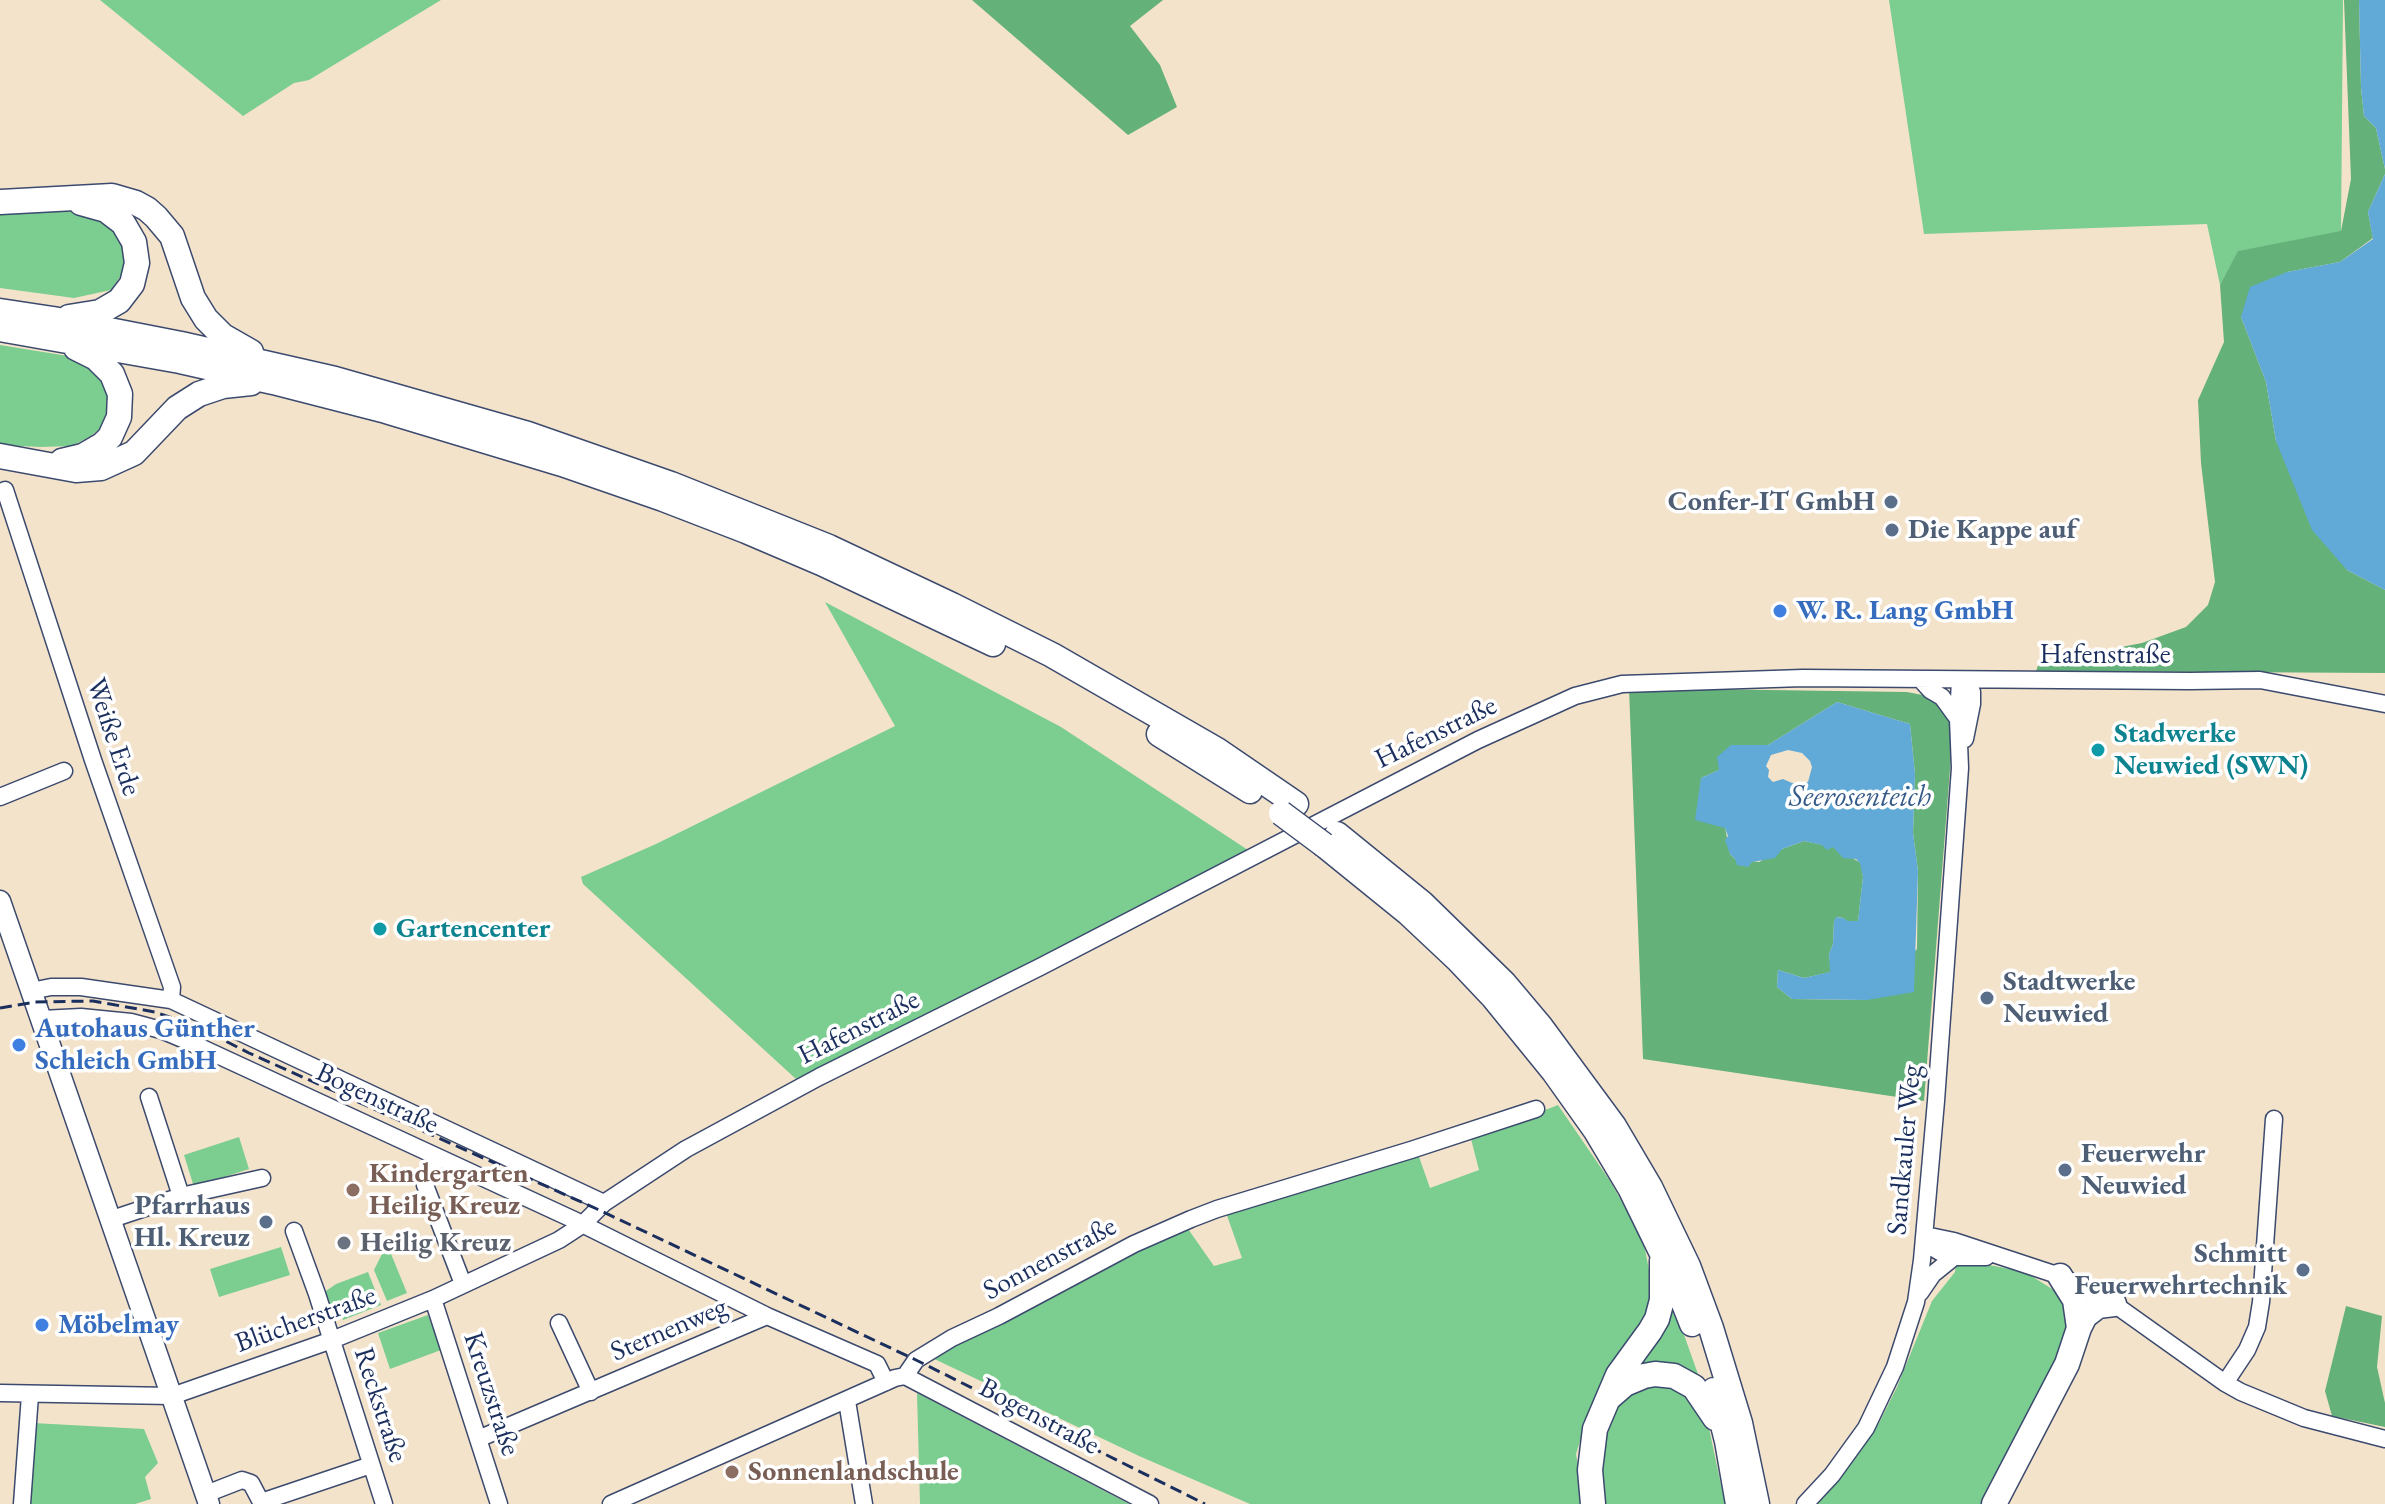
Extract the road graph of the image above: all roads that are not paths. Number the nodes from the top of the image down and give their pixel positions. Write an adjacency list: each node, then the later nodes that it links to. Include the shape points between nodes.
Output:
1 (43, 200): 2 (highway); 4 (highway, via 106,210 130,232 137,252 132,284 119,301); 6 (highway, via 112,196 147,209 172,236 193,298 206,319)
2 (0, 202)
3 (0, 311): 4 (highway)
4 (53, 328): 5 (highway); 6 (highway, via 180,361); 8 (highway, via 104,365 117,384 121,406 110,437 93,452)
5 (0, 329)
6 (275, 373): 8 (highway, via 199,394 177,408 134,453 112,465 76,470); 17 (highway, bridge, via 677,504 821,563 1048,671 1289,808)
7 (0, 456): 8 (highway)
8 (39, 463)
9 (5, 490): 20 (street, Weiße Erde, via 172,987)
10 (1921, 680): 11 (street, Hafenstraße); 13 (street); 28 (street, Hafenstraße, via 1622,684 1575,696 1478,740 819,1077 686,1149)
11 (1964, 680): 12 (street, Hafenstraße, via 2260,680); 13 (street, Sandkauler Weg); 14 (street, Sandkauler Weg, via 1972,704)
12 (2385, 704)
13 (1958, 719): 14 (street, Sandkauler Weg)
14 (1960, 768): 32 (street, Sandkauler Weg)
15 (64, 771): 16 (street)
16 (0, 797)
17 (1330, 840): 33 (highway, via 1520,1028 1596,1131); 69 (highway, via 1422,903 1504,983 1614,1126 1688,1266 1740,1423)
18 (0, 901): 19 (main road)
19 (31, 991): 20 (street, via 81,987); 21 (main road)
20 (171, 1000): 28 (street)
21 (41, 1019): 25 (street, Bogenstraße, via 102,1018 161,1030); 29 (main road)
22 (149, 1097): 27 (street)
23 (1536, 1109): 46 (street, Sonnenstraße, via 1177,1225 952,1338 916,1360)
24 (2274, 1119): 48 (street, via 2257,1327)
25 (438, 1157): 30 (street, Bogenstraße); 37 (street, via 425,1185)
26 (262, 1178): 27 (street)
27 (181, 1196): 29 (street)
28 (604, 1203): 30 (street, Blücherstraße)
29 (112, 1219): 52 (main road)
30 (582, 1225): 37 (street, Blücherstraße); 41 (street, Bogenstraße)
31 (294, 1231): 44 (street, Reckstraße)
32 (1925, 1235): 34 (street); 35 (street, via 1933,1248); 39 (street, Sandkauler Weg)
33 (1661, 1250): 54 (highway, via 1657,1319); 57 (highway, via 1705,1361)
34 (1997, 1256): 35 (street); 36 (street)
35 (1954, 1257): 39 (street, via 1933,1274)
36 (2060, 1276): 40 (street); 43 (highway, via 2075,1300)
37 (463, 1284): 38 (street, Blücherstraße)
38 (433, 1299): 44 (street, Blücherstraße); 55 (street, Kreuzstraße)
39 (1916, 1302): 70 (street, Sandkauler Weg, via 1895,1367 1866,1428)
40 (2114, 1304): 43 (highway, via 2093,1308); 45 (highway); 48 (street)
41 (767, 1316): 47 (street, Bogenstraße, via 877,1364); 49 (street, Sternenweg)
42 (559, 1323): 49 (street, Sternenweg)
43 (2079, 1328): 45 (highway)
44 (332, 1340): 52 (street, Blücherstraße); 58 (street, Reckstraße)
45 (2067, 1364): 71 (highway)
46 (905, 1376): 47 (street, Sonnenstraße); 66 (street, Bogenstraße)
47 (886, 1382): 53 (street, Sonnenstraße)
48 (2225, 1383): 56 (street, via 2304,1418)
49 (591, 1392): 55 (street, Sternenweg)
50 (0, 1393): 51 (street, Blücherstraße)
51 (30, 1395): 52 (street, Blücherstraße); 61 (street)
52 (172, 1396): 59 (main road)
53 (847, 1401): 64 (street, Sonnenstraße); 65 (street)
54 (1606, 1402): 57 (highway, via 1633,1380 1674,1376 1702,1396); 67 (highway, via 1591,1455)
55 (478, 1439): 63 (street, Kreuzstraße)
56 (2385, 1439)
57 (1727, 1441): 68 (highway)
58 (371, 1465): 60 (street); 62 (street, Reckstraße)
59 (208, 1499): 60 (street, via 242,1480 251,1483)
60 (261, 1503)
61 (22, 1504)
62 (384, 1504)
63 (499, 1504)
64 (611, 1504)
65 (864, 1504)
66 (1150, 1504)
67 (1593, 1504)
68 (1738, 1504)
69 (1757, 1504)
70 (1805, 1504)
71 (1994, 1504)

